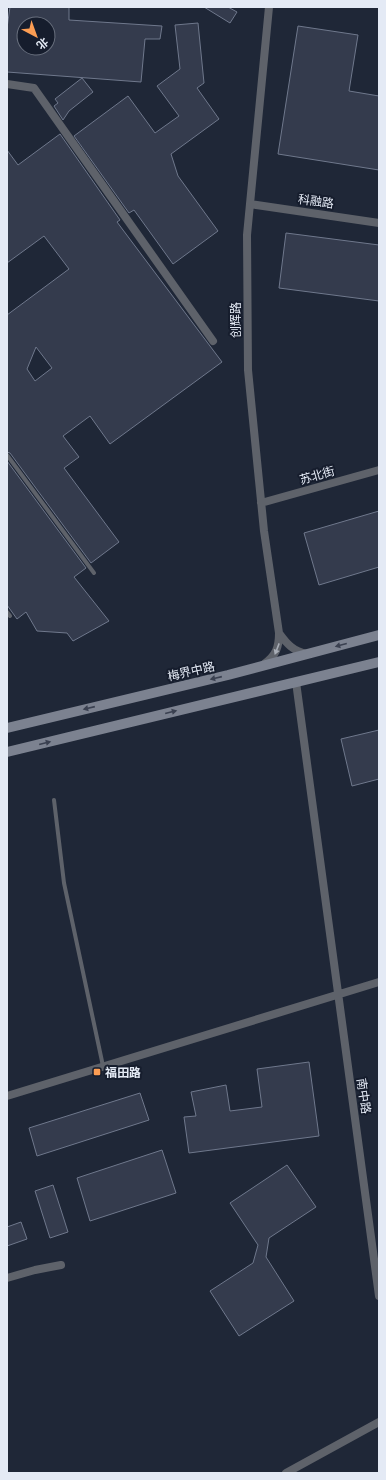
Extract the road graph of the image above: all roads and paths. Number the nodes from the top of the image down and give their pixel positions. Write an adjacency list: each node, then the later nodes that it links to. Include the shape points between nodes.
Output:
1 (269, 7): 3 (street, 创辉路)
2 (7, 84): 5 (street, via 34,88)
3 (250, 204): 4 (street, 科融路); 8 (street, 创辉路, via 247,235 248,370)
4 (379, 223)
5 (213, 341)
6 (7, 455): 9 (lane)
7 (379, 470): 8 (street, 苏北街)
8 (261, 503): 12 (street, 创辉路)
9 (94, 573)
10 (7, 612): 11 (lane)
11 (10, 616)
12 (279, 633): 14 (street, via 294,650); 16 (street, 创辉路, one-way to 16, via 277,652)
13 (379, 635): 14 (main road, 梅界中路, one-way to 14)
14 (307, 654): 16 (main road, 梅界中路)
15 (379, 662): 17 (main road)
16 (261, 667): 18 (main road, 梅界中路, one-way to 18)
17 (296, 682): 19 (main road, one-way to 17); 22 (street, 南中路)
18 (7, 728)
19 (7, 752)
20 (54, 800): 23 (lane, via 64,883)
21 (379, 982): 22 (street)
22 (338, 995): 23 (street); 27 (street, 南中路)
23 (103, 1067): 24 (street)
24 (7, 1096)
25 (61, 1265): 26 (street)
26 (7, 1278)
27 (379, 1296)
28 (379, 1422): 29 (street)
29 (286, 1473)

